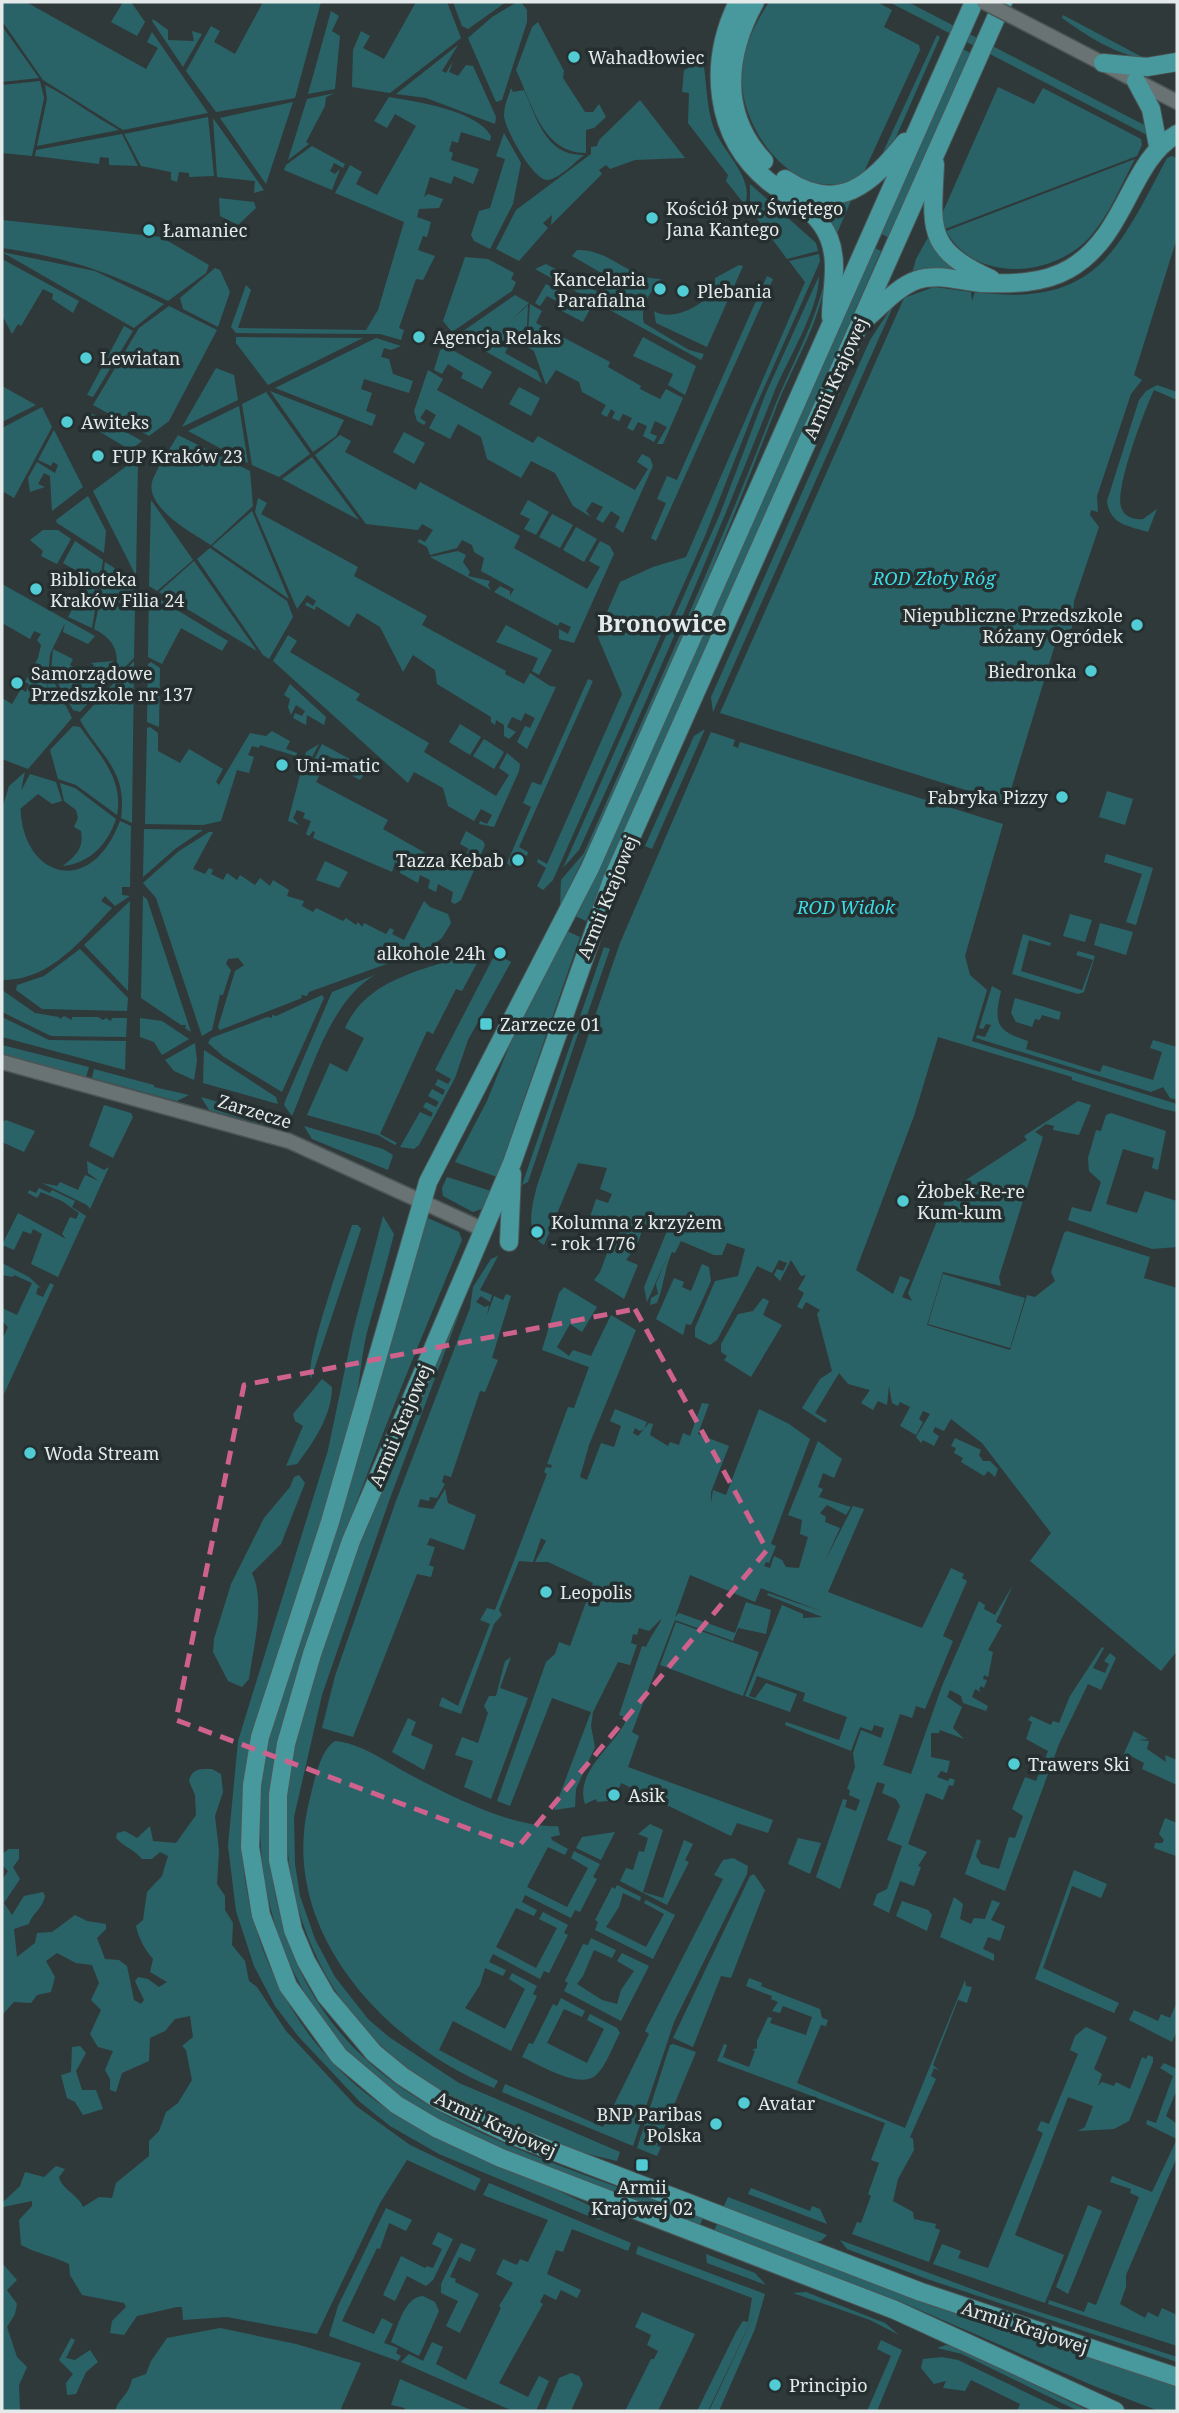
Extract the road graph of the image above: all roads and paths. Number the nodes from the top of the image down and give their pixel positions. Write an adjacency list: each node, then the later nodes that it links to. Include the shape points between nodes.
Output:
1 (738, 2): 15 (main road, via 719,59 724,114 733,138 753,167 805,205 828,235 835,260)
2 (755, 2): 10 (main road, via 735,47 731,89 748,138 780,176 814,193 853,190 882,170)
3 (974, 2): 10 (main road, Armii Krajowej)
4 (984, 2): 7 (street, bridge)
5 (1003, 2): 13 (main road, Armii Krajowej)
6 (1177, 62): 7 (main road, via 1147,67)
7 (1103, 63): 8 (street)
8 (1136, 80): 9 (street); 12 (main road, via 1151,109)
9 (1177, 102)
10 (919, 126): 15 (main road, Armii Krajowej)
11 (1177, 134): 12 (main road)
12 (1158, 146): 14 (main road, via 1120,216 1084,260 1048,278 1024,283)
13 (935, 153): 14 (main road, via 932,212 939,239 959,263); 16 (main road, Armii Krajowej)
14 (998, 281): 16 (main road, via 922,279 897,291)
15 (831, 324): 19 (main road, Armii Krajowej, via 590,868)
16 (860, 324): 18 (main road, Armii Krajowej, via 612,880)
17 (2, 1062): 19 (street, Zarzecze, via 271,1135)
18 (512, 1163): 20 (main road, Armii Krajowej); 21 (main road)
19 (421, 1199): 20 (street, Zarzecze); 23 (main road, Armii Krajowej, via 254,1768 249,1830 254,1885 269,1942 291,1991 352,2068 397,2105 442,2132 895,2310)
20 (484, 1230): 22 (main road, Armii Krajowej, via 351,1541 303,1684 282,1764 276,1832 281,1882 293,1930 319,1984 348,2026 388,2065 422,2090 487,2125 921,2292)
21 (509, 1242)
22 (1177, 2377)
23 (1115, 2411)

